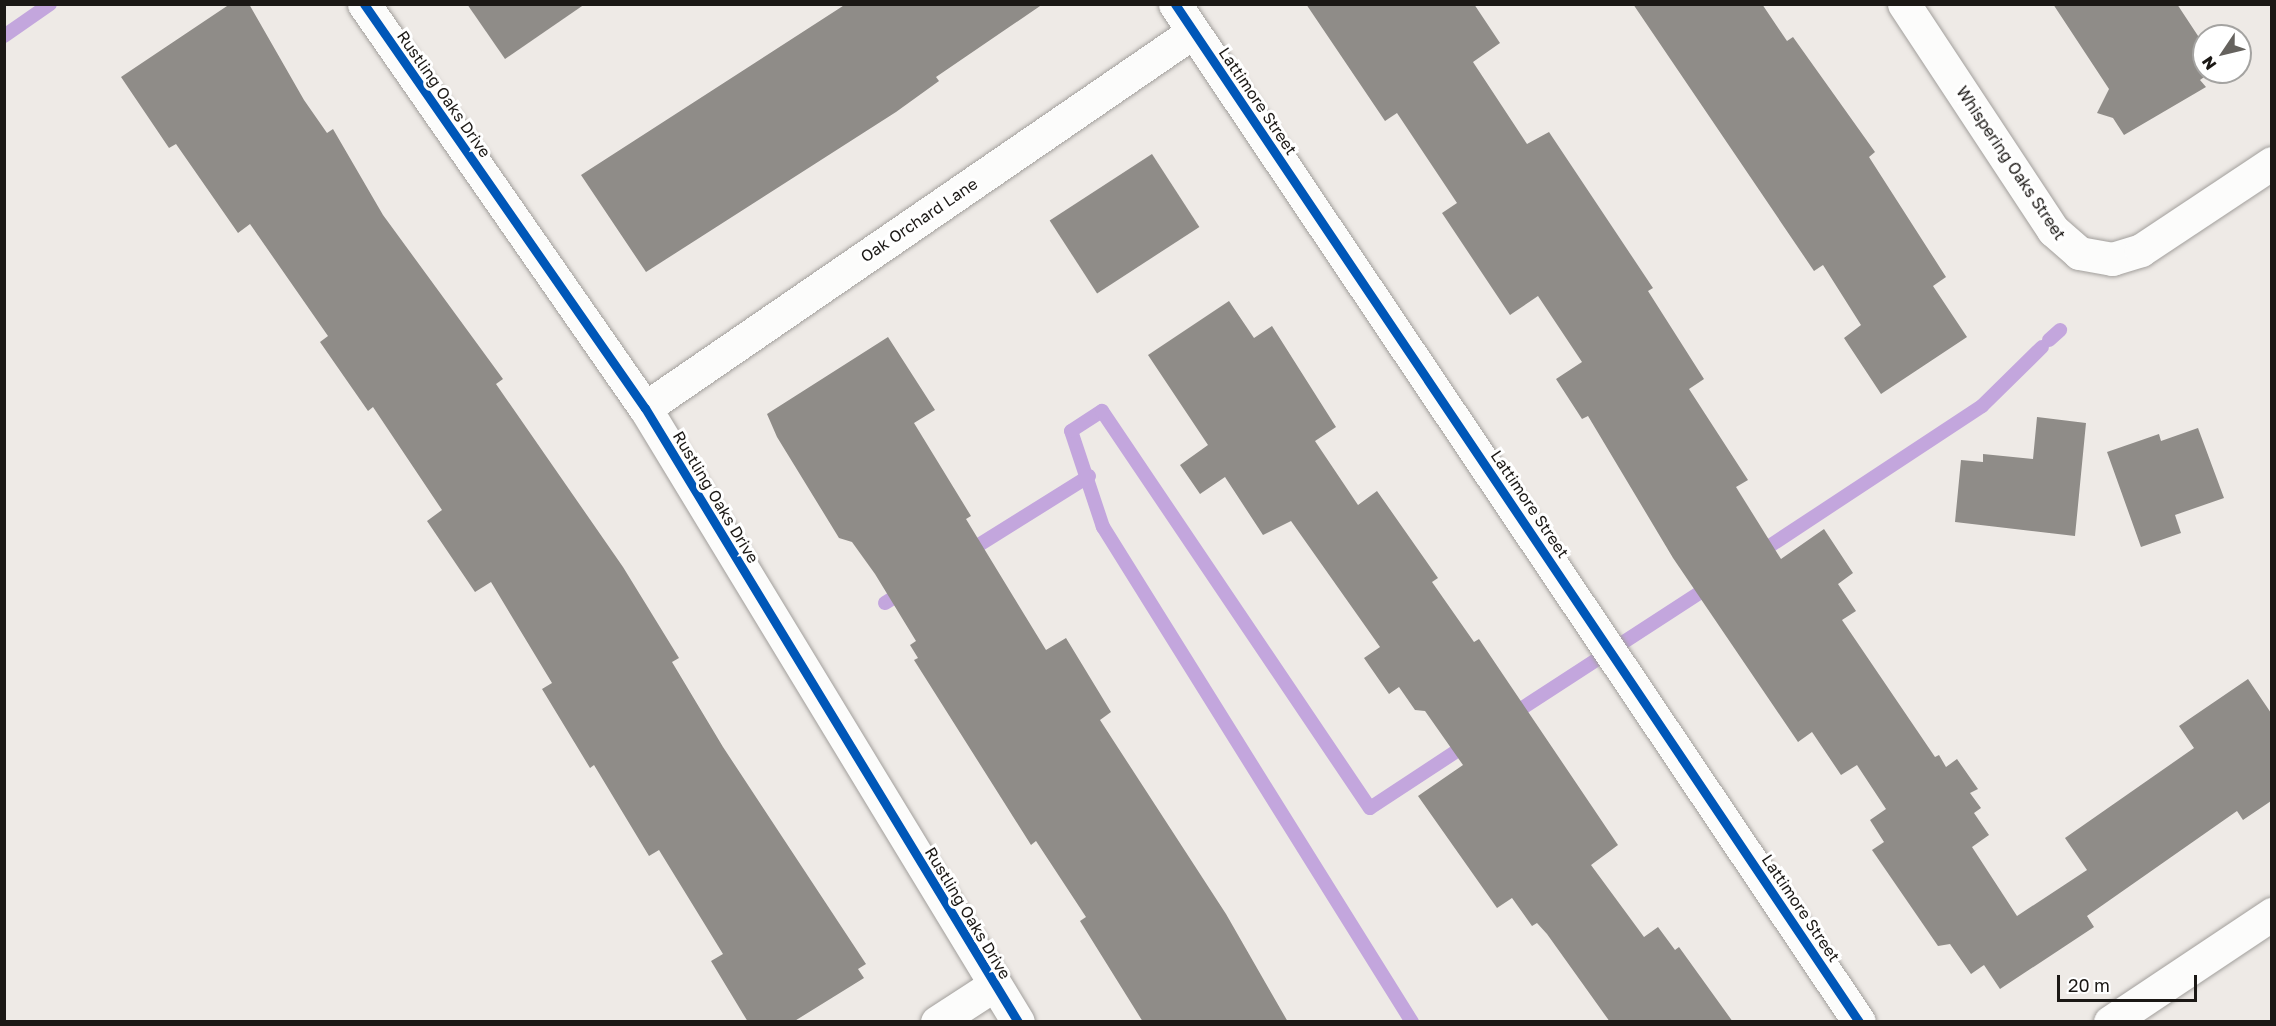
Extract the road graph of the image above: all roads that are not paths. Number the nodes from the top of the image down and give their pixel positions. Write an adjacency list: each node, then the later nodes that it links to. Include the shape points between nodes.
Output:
1 (364, 4): 6 (street, Rustling Oaks Drive)
2 (1174, 4): 4 (street, Lattimore Street)
3 (1904, 4): 5 (street, Whispering Oaks Street, via 2053,230 2079,253 2112,259 2141,250)
4 (1193, 32): 6 (street, Oak Orchard Lane); 11 (street, Lattimore Street)
5 (2271, 163)
6 (645, 408): 8 (street, Rustling Oaks Drive)
7 (2271, 914): 12 (street)
8 (994, 985): 9 (street); 10 (street, Rustling Oaks Drive)
9 (937, 1022)
10 (1018, 1022)
11 (1859, 1022)
12 (2110, 1022)

